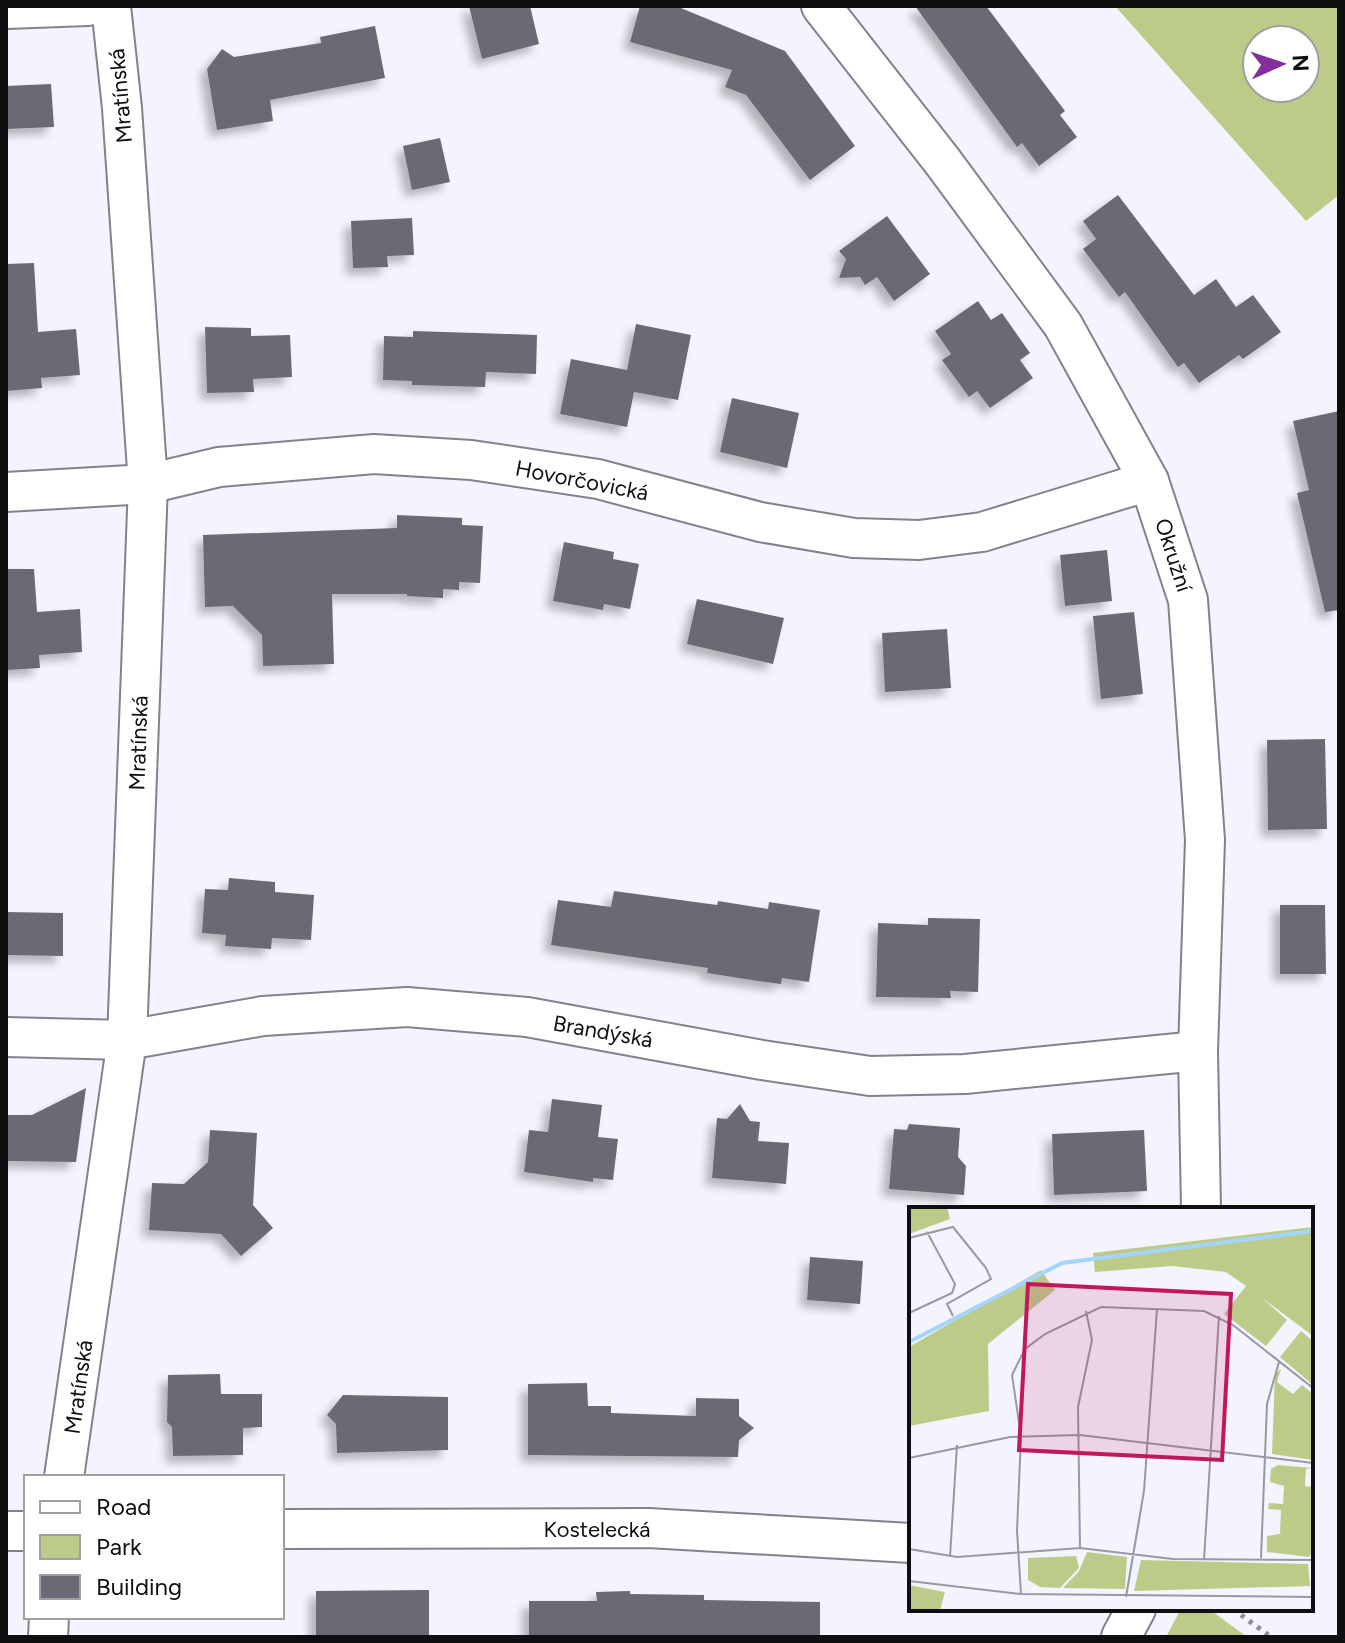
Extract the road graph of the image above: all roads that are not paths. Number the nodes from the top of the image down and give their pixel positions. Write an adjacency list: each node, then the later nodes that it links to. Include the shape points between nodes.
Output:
1 (88, 6): 4 (street)
2 (111, 6): 6 (street, Mratínská)
3 (821, 6): 5 (street, Okružní, via 1063,325)
4 (6, 9)
5 (1149, 481): 6 (street, Hovorčovická, via 982,532 919,540 854,538 760,522 598,479 471,460 374,454 219,467); 10 (street, Okružní, via 1188,600 1205,840)
6 (148, 484): 7 (street, Hovorčovická); 9 (street, Mratínská)
7 (6, 492)
8 (6, 1037): 9 (street, Brandýská)
9 (127, 1040): 10 (street, Brandýská, via 263,1016 407,1007 527,1017 870,1076 965,1074); 12 (street, Mratínská)
10 (1198, 1051): 11 (street, Okružní)
11 (1201, 1207)
12 (64, 1475)
13 (284, 1529): 14 (street, Kostelecká, via 648,1528)
14 (909, 1543)
15 (1135, 1611): 16 (street)
16 (1121, 1637)

